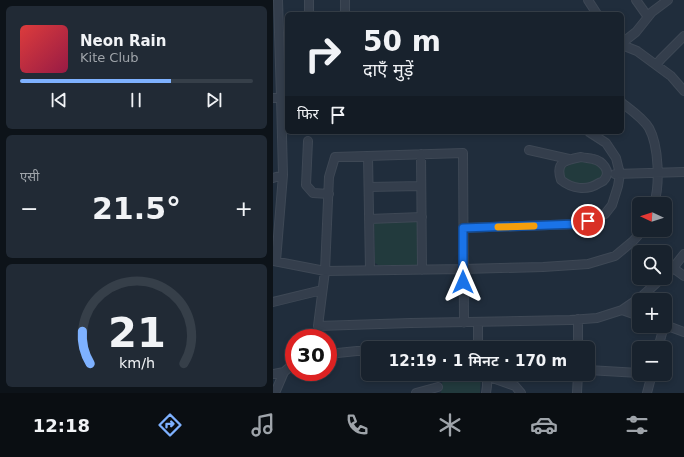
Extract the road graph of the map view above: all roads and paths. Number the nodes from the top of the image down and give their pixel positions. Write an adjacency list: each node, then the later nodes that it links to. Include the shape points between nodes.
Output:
1 (278, 0): 16 (street)
2 (309, 0): 7 (street)
3 (345, 0): 8 (street)
4 (588, 0): 9 (street)
5 (636, 0): 10 (street)
6 (668, 0): 10 (street)
7 (309, 12)
8 (345, 12)
9 (596, 12)
10 (647, 17): 12 (street)
11 (684, 36): 14 (street)
12 (624, 42)
13 (624, 45): 14 (street)
14 (656, 65): 15 (street, via 671,76)
15 (684, 91)
16 (277, 98): 28 (street)
17 (624, 105): 25 (street, via 649,128 656,147)
18 (592, 134): 27 (street, via 606,143 616,158)
19 (308, 141): 32 (street, via 306,185 313,193)
20 (529, 150): 23 (street)
21 (421, 154): 22 (street); 30 (street); 36 (street, via 463,153)
22 (368, 156): 31 (street); 32 (street, via 335,157 329,177)
23 (569, 159): 26 (street, via 594,159 603,164); 26 (street, via 561,164 558,172 561,180 570,186 588,188 604,180)
24 (684, 172): 25 (street)
25 (658, 173): 27 (street); 33 (street)
26 (607, 174): 27 (street)
27 (620, 174): 36 (street, via 612,205 605,214 597,218 578,224)
28 (283, 175): 29 (street); 39 (street)
29 (273, 178)
30 (421, 186): 31 (street); 34 (street)
31 (369, 187): 35 (street)
32 (329, 194): 44 (street)
33 (656, 197)
34 (422, 217): 35 (street); 43 (street)
35 (369, 219): 42 (street)
36 (463, 228): 41 (street)
37 (637, 237): 41 (street, via 615,256 588,264)
38 (684, 254): 40 (street)
39 (275, 261): 44 (street)
40 (673, 268): 45 (street)
41 (463, 269): 43 (street); 52 (street)
42 (370, 270): 43 (street); 44 (street)
43 (422, 270)
44 (325, 271): 47 (street)
45 (684, 276)
46 (654, 285): 49 (street)
47 (322, 290): 48 (street); 52 (street, via 318,326)
48 (273, 302)
49 (622, 310): 50 (street); 51 (street, via 597,318)
50 (632, 314)
51 (578, 319): 53 (street); 57 (street)
52 (463, 322): 53 (street)
53 (478, 322): 56 (street)
54 (672, 328): 55 (street)
55 (684, 332)
56 (478, 341)
57 (578, 341)
58 (361, 351): 59 (street)
59 (337, 353)
60 (595, 370): 62 (street)
61 (284, 372): 63 (street); 69 (street)
62 (632, 373)
63 (273, 374)
64 (487, 381): 71 (street)
65 (502, 381): 72 (street, via 515,386)
66 (578, 381): 73 (street)
67 (650, 381): 74 (street)
68 (437, 387): 70 (street)
69 (275, 393)
70 (416, 393)
71 (486, 393)
72 (521, 393)
73 (577, 393)
74 (647, 393)

